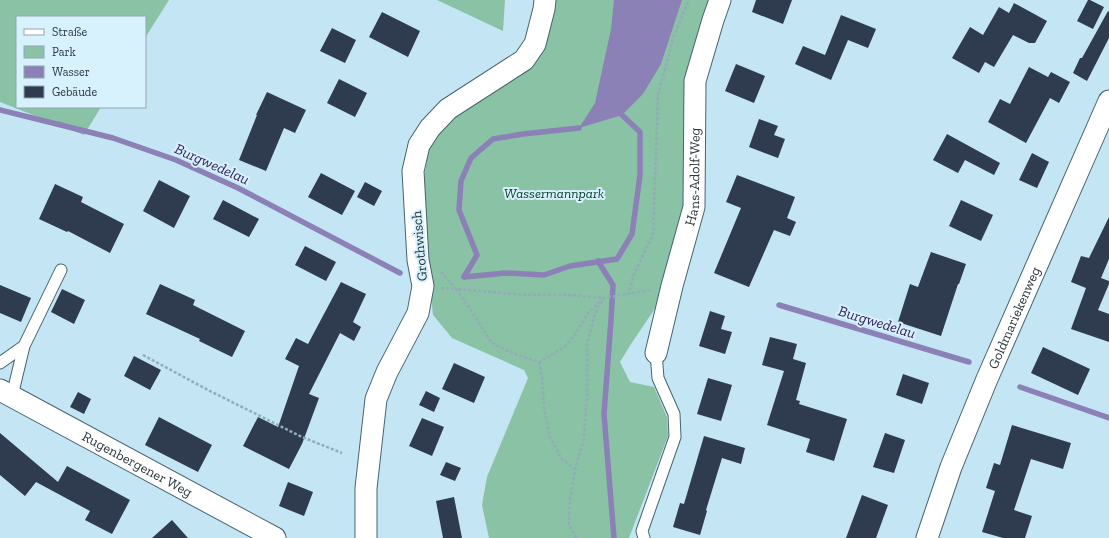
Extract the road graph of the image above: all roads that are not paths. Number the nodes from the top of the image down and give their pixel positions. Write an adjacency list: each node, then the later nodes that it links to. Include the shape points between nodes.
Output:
1 (545, 0): 10 (street, Grothwisch, via 535,44 524,60 448,109 430,128 419,145 413,171 418,260 423,286 418,313 376,398 366,488)
2 (720, 0): 6 (street, Hans-Adolf-Weg, via 695,81 694,207)
3 (1109, 101): 12 (street, Goldmariekenweg, via 987,378 951,467)
4 (61, 270): 5 (lane)
5 (24, 346): 7 (lane); 8 (lane)
6 (656, 353): 11 (lane, via 658,378 674,414 675,438 642,531)
7 (0, 363)
8 (6, 393): 9 (street, Rugenbergener Weg)
9 (275, 538)
10 (366, 538)
11 (644, 538)
12 (927, 538)

